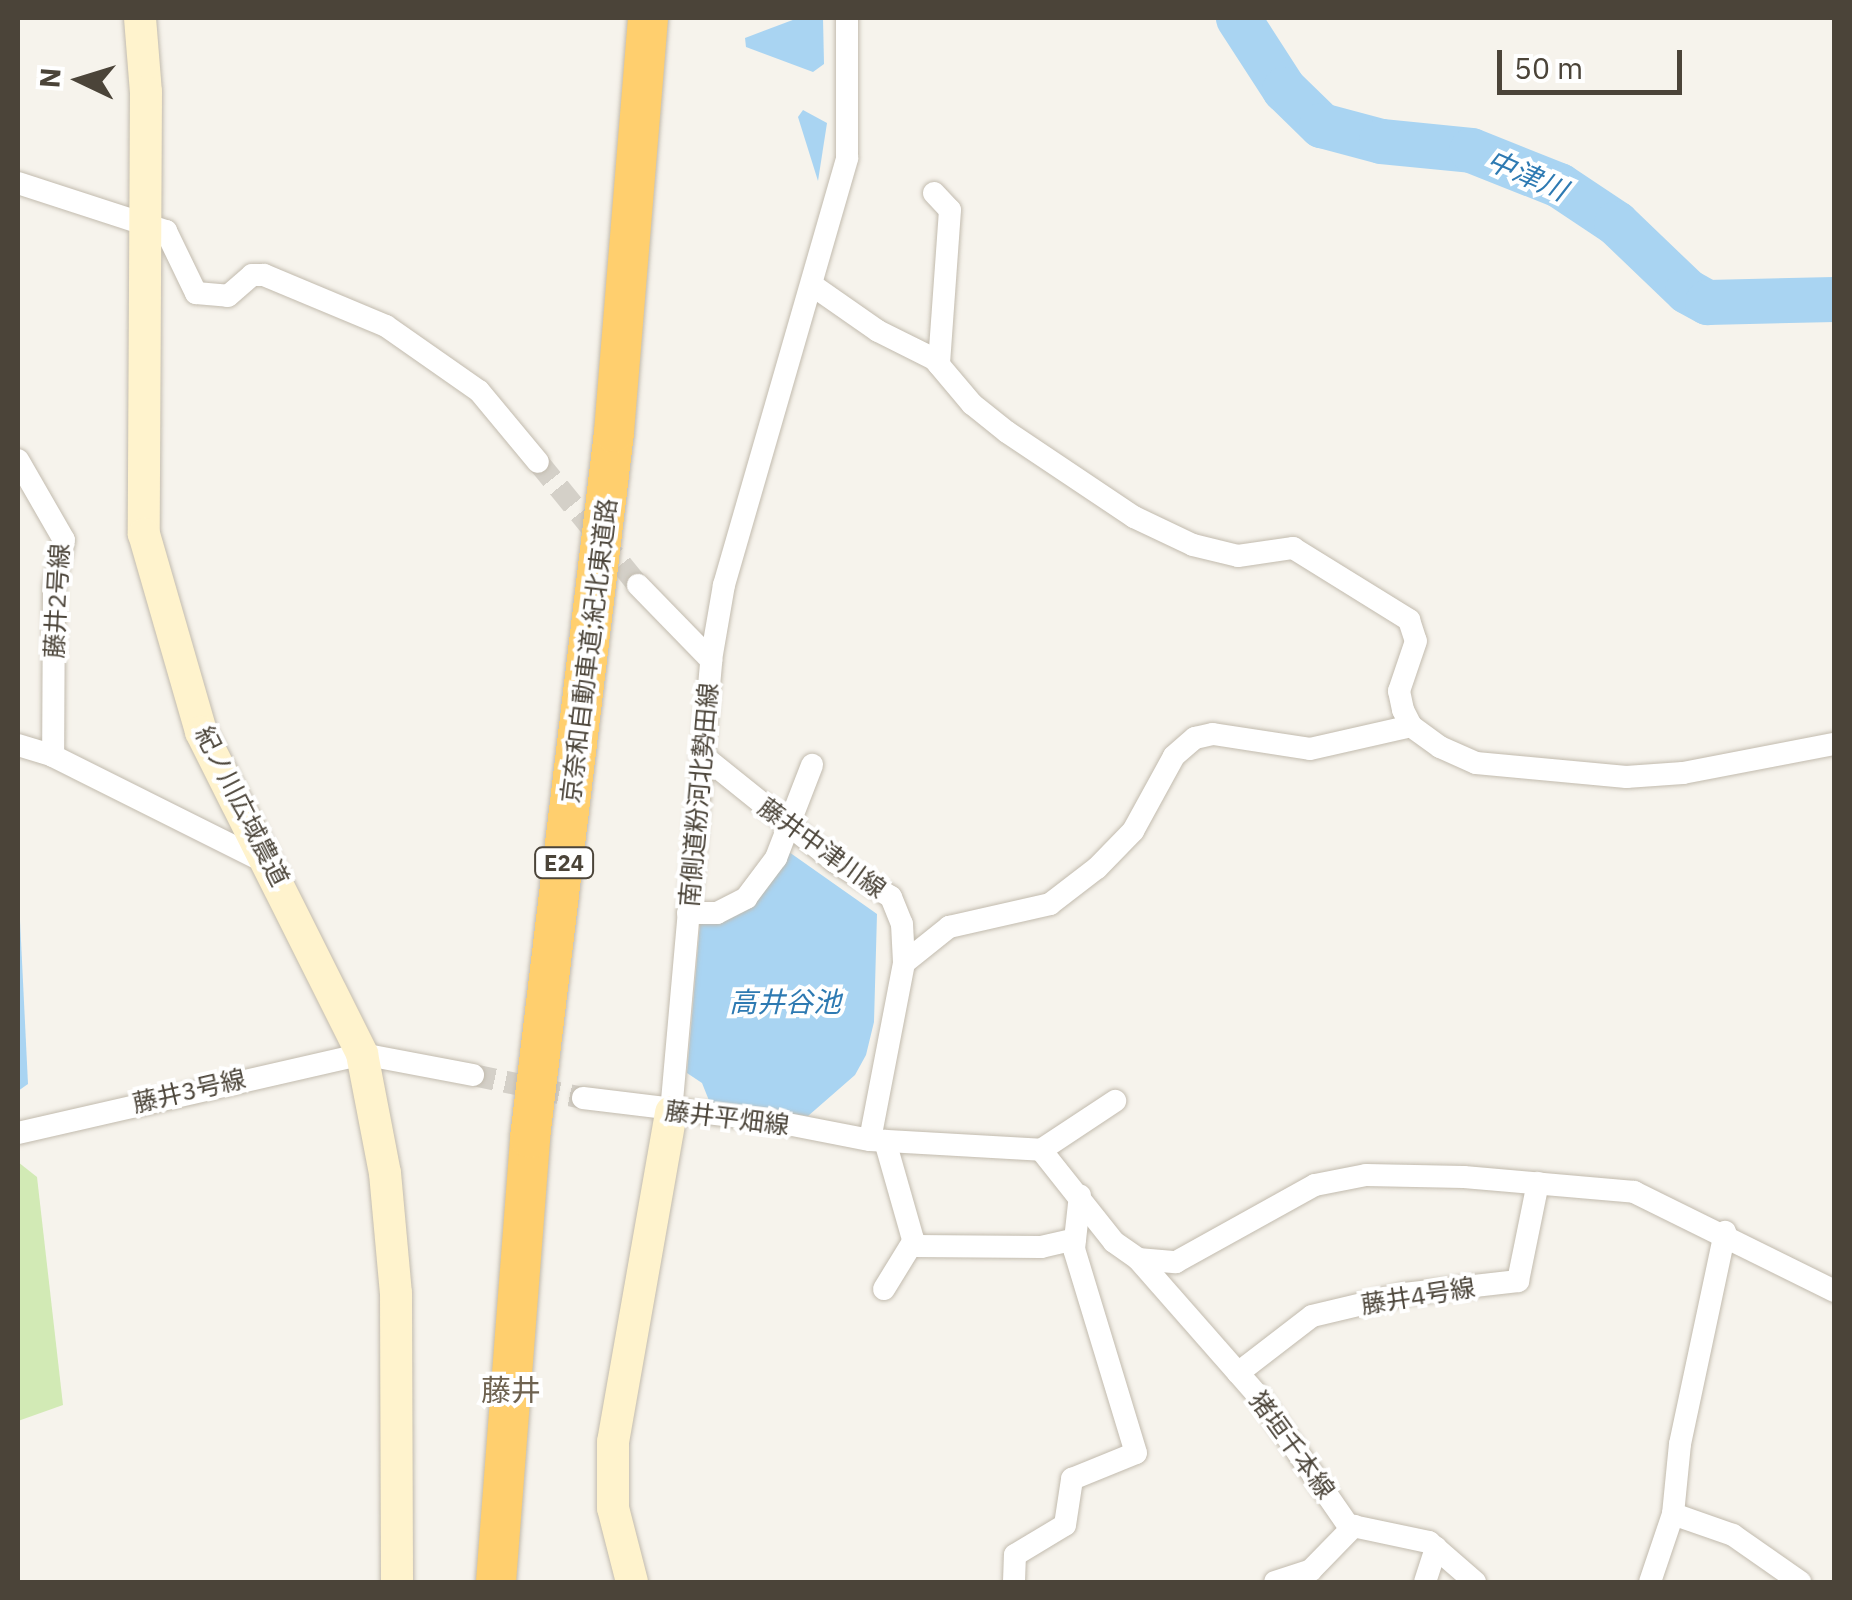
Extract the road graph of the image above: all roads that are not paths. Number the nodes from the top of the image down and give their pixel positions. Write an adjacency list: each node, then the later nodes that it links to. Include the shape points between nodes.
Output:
1 (140, 18): 6 (street, 紀ノ川広域農道)
2 (648, 18): 48 (highway, 京奈和自動車道;紀北東道路 / E24, via 598,583 530,1138)
3 (847, 18): 7 (street, 南側道粉河北勢田線, via 846,158)
4 (18, 182): 6 (street)
5 (934, 192): 8 (street, via 950,210)
6 (147, 215): 10 (street, via 176,242 196,294 228,296 252,275 264,275 386,326 480,391); 20 (street, 紀ノ川広域農道, via 144,534 200,728)
7 (812, 285): 8 (street); 12 (street, 南側道粉河北勢田線, via 724,585)
8 (939, 364): 13 (street, via 1007,432 1168,536 1238,556 1293,548 1409,620 1416,641 1398,691)
9 (18, 460): 17 (street, 藤井2号線, via 64,540 54,586)
10 (538, 462)
11 (638, 585): 12 (street)
12 (711, 660): 16 (street, 南側道粉河北勢田線)
13 (1411, 726): 14 (street, via 1476,763 1626,777); 22 (street, via 1310,749 1213,734 1195,738 1174,756 1133,832 1097,868 1050,904 949,927)
14 (1834, 744)
15 (18, 745): 17 (street)
16 (702, 755): 19 (street, 藤井中津川線); 21 (street, 南側道粉河北勢田線)
17 (53, 756): 20 (street)
18 (812, 765): 19 (street)
19 (791, 822): 21 (street, via 776,858 746,898 717,913); 22 (street, 藤井中津川線, via 835,862 891,897 902,924)
20 (272, 866): 23 (street, 紀ノ川広域農道)
21 (688, 913): 27 (street, 南側道粉河北勢田線)
22 (904, 963): 29 (street, 藤井中津川線)
23 (362, 1054): 24 (street); 28 (street, 藤井3号線); 47 (street, 紀ノ川広域農道, via 385,1173 396,1293)
24 (473, 1076)
25 (583, 1098): 27 (street, 藤井平畑線)
26 (1115, 1101): 30 (street)
27 (671, 1112): 29 (street, 藤井平畑線, via 772,1120); 49 (street, 南側道粉河北勢田線, via 613,1442 613,1508)
28 (18, 1133)
29 (878, 1140): 30 (street, 藤井平畑線); 34 (street)
30 (1041, 1150): 32 (street, 猪垣千本線)
31 (1538, 1183): 33 (street, via 1634,1192); 36 (street, via 1366,1175 1302,1192 1176,1262); 39 (street, 藤井4号線, via 1518,1282 1404,1294 1312,1316)
32 (1080, 1195): 35 (street); 36 (street, 猪垣千本線, via 1114,1242)
33 (1725, 1232): 38 (street); 42 (street)
34 (914, 1240): 35 (street, via 915,1246 1041,1247); 37 (street)
35 (1075, 1240): 41 (street, via 1137,1441)
36 (1138, 1259): 39 (street, 猪垣千本線)
37 (884, 1289)
38 (1834, 1291)
39 (1238, 1373): 43 (street, 猪垣千本線)
40 (1151, 1452): 41 (street)
41 (1128, 1459): 44 (street, via 1072,1480 1064,1524)
42 (1673, 1514): 54 (street); 55 (street, via 1733,1535)
43 (1354, 1526): 45 (street); 51 (street, via 1311,1570)
44 (1023, 1548): 46 (street); 50 (street, via 1012,1562)
45 (1436, 1548): 52 (street); 53 (street)
46 (993, 1555)
47 (396, 1582)
48 (496, 1582)
49 (632, 1582)
50 (1014, 1582)
51 (1275, 1582)
52 (1426, 1582)
53 (1475, 1582)
54 (1650, 1582)
55 (1800, 1582)

